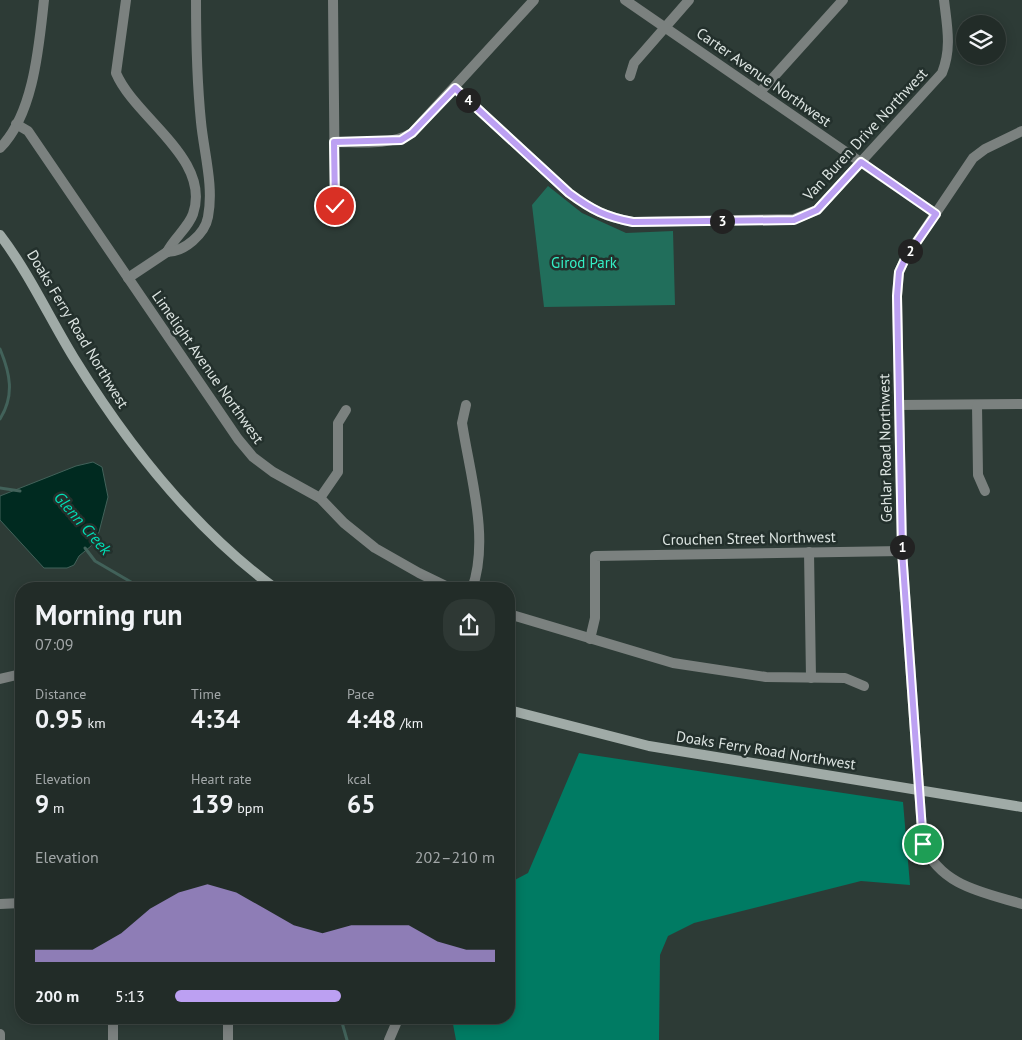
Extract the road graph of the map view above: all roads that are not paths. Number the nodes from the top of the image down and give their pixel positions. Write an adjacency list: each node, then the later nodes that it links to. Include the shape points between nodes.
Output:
1 (44, 0): 14 (street, via 39,50 31,85)
2 (126, 0): 22 (street, via 116,73 135,103 186,161 194,181 196,201 193,216 173,240)
3 (196, 0): 22 (street, via 199,99 205,164 211,190 208,219 187,246 177,252)
4 (333, 0): 16 (street)
5 (534, 0): 12 (street)
6 (625, 0): 10 (street, Carter Avenue Northwest)
7 (690, 0): 10 (street)
8 (843, 0): 13 (street)
9 (944, 0): 18 (street, Van Buren Drive Northwest, via 950,45 942,73)
10 (665, 27): 11 (street, via 634,63); 13 (street, Carter Avenue Northwest)
11 (630, 76)
12 (455, 88): 16 (street, via 412,133 401,140); 18 (street, Van Buren Drive Northwest, via 569,193 589,208 633,222 794,220 817,210)
13 (761, 92): 18 (street, Carter Avenue Northwest)
14 (16, 124): 17 (street); 23 (street, Limelight Avenue Northwest, via 28,131)
15 (1022, 131): 19 (street, Gehlar Road Northwest, via 973,158)
16 (334, 142): 20 (street, via 335,206)
17 (0, 148)
18 (861, 162): 19 (street, Carter Avenue Northwest)
19 (936, 214): 27 (street, Gehlar Road Northwest, via 899,272)
20 (340, 219)
21 (0, 235): 33 (main road, Doaks Ferry Road Northwest, via 23,267 74,358 138,450 221,542)
22 (168, 252): 23 (street)
23 (128, 278): 30 (street, Limelight Avenue Northwest, via 253,457)
24 (977, 404): 25 (street); 27 (street); 29 (street, via 978,474)
25 (1022, 404)
26 (466, 405): 35 (street, via 462,423 480,538)
27 (899, 405): 31 (street, Gehlar Road Northwest)
28 (346, 410): 30 (street, via 338,423 338,472)
29 (985, 491)
30 (320, 498): 34 (street, Limelight Avenue Northwest, via 375,548)
31 (902, 551): 32 (street, Crouchen Street Northwest); 43 (street, Gehlar Road Northwest)
32 (809, 552): 37 (street, Crouchen Street Northwest, via 595,556 595,618); 39 (street)
33 (268, 582)
34 (437, 582)
35 (474, 582)
36 (515, 616): 37 (street)
37 (590, 639): 39 (street, via 688,666 766,677)
38 (15, 675): 40 (street)
39 (811, 678): 41 (street, via 845,678)
40 (0, 679)
41 (864, 686)
42 (515, 712): 43 (main road, Doaks Ferry Road Northwest, via 649,746)
43 (920, 790): 44 (main road, Doaks Ferry Road Northwest); 47 (street, Gehlar Road Northwest, via 923,844 936,867 960,884)
44 (1022, 807)
45 (15, 903): 46 (street)
46 (0, 904)
47 (1022, 904)
48 (113, 1024): 53 (street)
49 (228, 1024): 54 (street)
50 (396, 1024): 55 (street)
51 (0, 1034): 52 (street)
52 (0, 1040)
53 (113, 1040)
54 (228, 1040)
55 (389, 1040)

